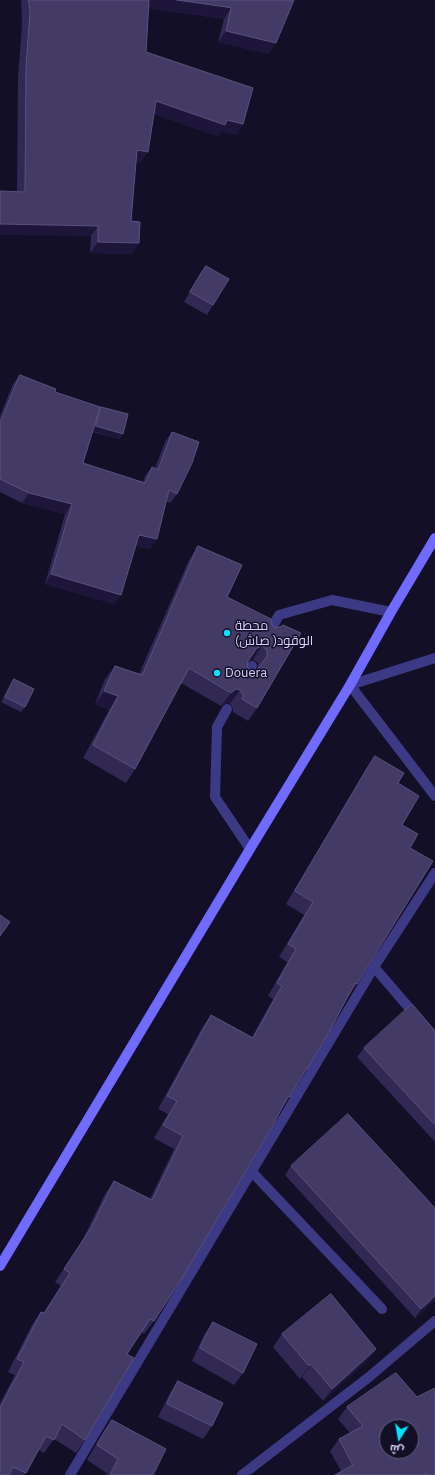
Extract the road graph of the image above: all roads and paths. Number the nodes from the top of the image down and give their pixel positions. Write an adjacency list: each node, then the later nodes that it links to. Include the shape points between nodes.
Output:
1 (435, 538): 2 (main road)
2 (392, 612): 3 (street, via 332,600 279,614); 7 (main road)
3 (268, 635)
4 (435, 658): 7 (street)
5 (252, 666): 6 (street)
6 (244, 678)
7 (350, 685): 9 (street); 10 (main road)
8 (227, 709): 10 (street, via 217,727 215,797)
9 (435, 796)
10 (250, 849): 15 (main road)
11 (435, 873): 12 (street)
12 (374, 967): 13 (street); 14 (street)
13 (435, 1038)
14 (252, 1172): 16 (street); 18 (street)
15 (0, 1266)
16 (382, 1309)
17 (435, 1321): 19 (street, via 369,1377)
18 (70, 1475)
19 (242, 1475)

